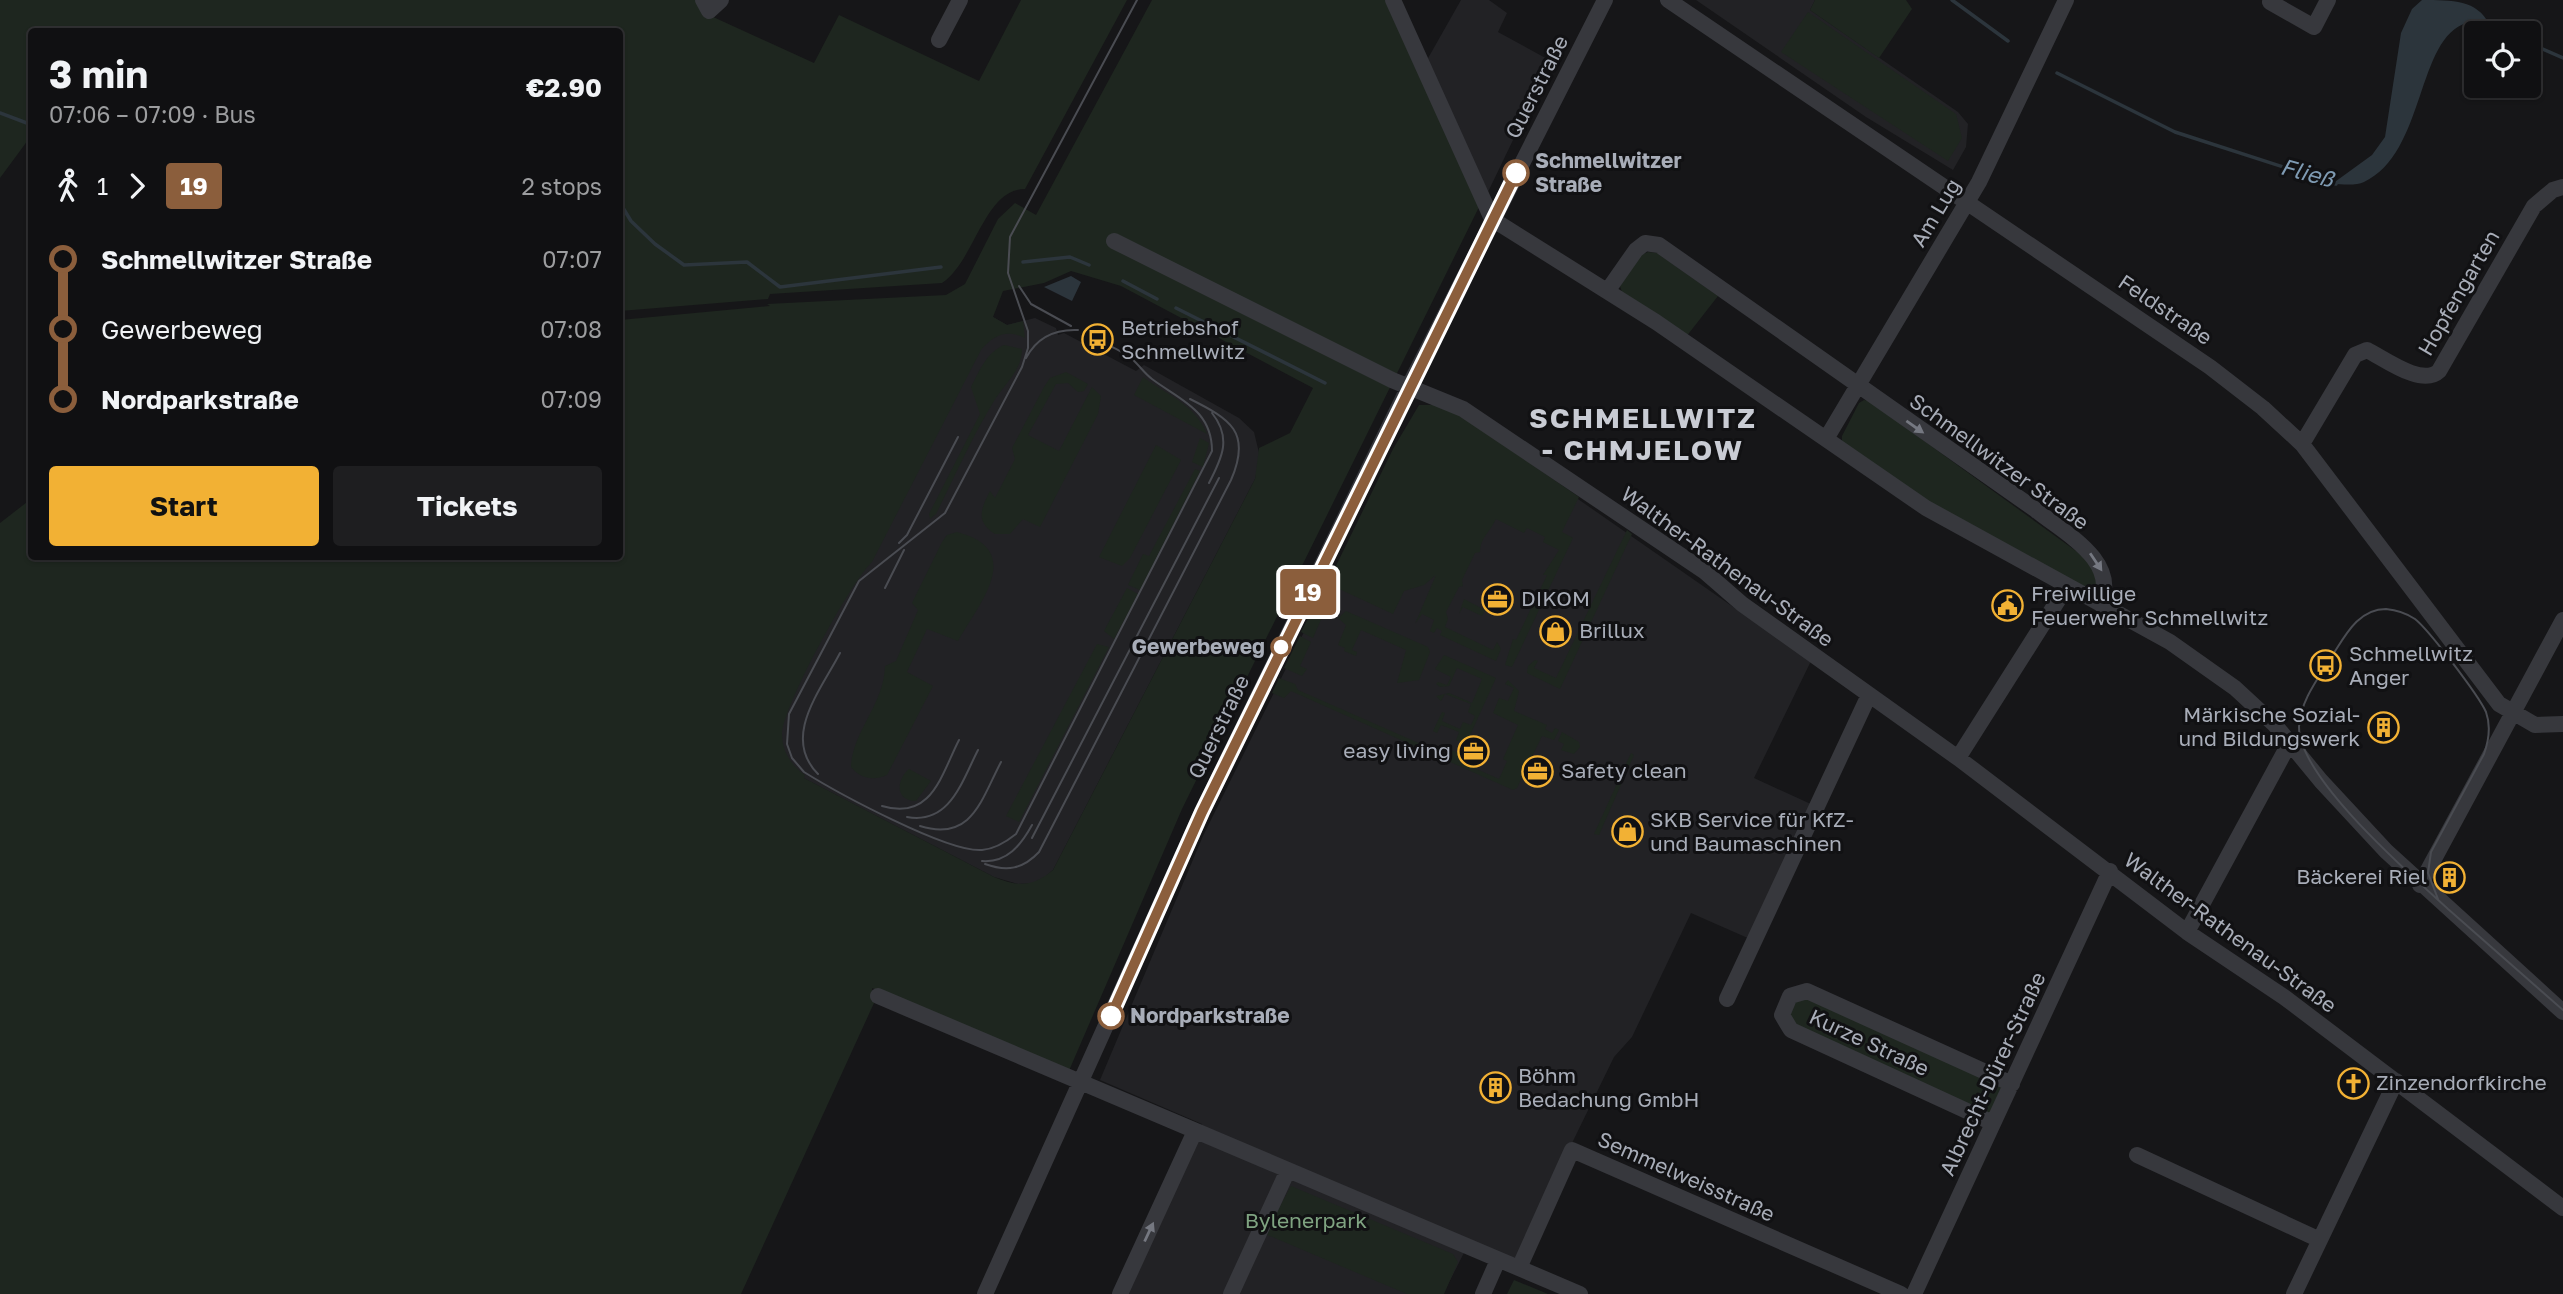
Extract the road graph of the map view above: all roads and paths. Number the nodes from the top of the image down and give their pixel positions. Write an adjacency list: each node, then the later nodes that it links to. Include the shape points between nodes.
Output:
1 (703, 0): 2 (street, via 709,10)
2 (722, 0)
3 (960, 0): 10 (street)
4 (1393, 0): 13 (street)
5 (1605, 0): 13 (street, Querstraße)
6 (1668, 0): 12 (street, Feldstraße)
7 (2066, 0): 12 (street, Am Lug)
8 (2271, 0): 9 (street, via 2314,27)
9 (2328, 0)
10 (939, 40)
11 (2563, 187): 19 (street, Hopfengarten, via 2534,206 2439,371 2421,376 2367,350 2360,351)
12 (1969, 201): 17 (street, Am Lug, via 1874,355); 19 (street, Feldstraße, via 2210,367)
13 (1492, 219): 15 (street); 16 (street, Querstraße)
14 (1114, 241): 16 (street, Walther-Rathenau-Straße)
15 (1608, 290): 17 (street, Schmellwitzer Straße, via 1636,250 1653,242); 18 (street)
16 (1409, 386): 23 (street, Walther-Rathenau-Straße, via 1463,409 1693,563); 35 (street, Querstraße, via 1202,812)
17 (1859, 388): 18 (street, Am Lug); 21 (street, Schmellwitzer Straße, one-way to 21, via 2036,510 2094,556 2102,568 2106,591)
18 (1826, 439): 20 (street, via 1926,508)
19 (2302, 444): 24 (street, Feldstraße, via 2498,704)
20 (2067, 586): 21 (street); 27 (street)
21 (2101, 604): 26 (street, via 2204,665 2245,697)
22 (2563, 620): 24 (street)
23 (1869, 695): 27 (street, Walther-Rathenau-Straße); 32 (street)
24 (2513, 715): 25 (street, Feldstraße, via 2535,725); 29 (street)
25 (2563, 724)
26 (2290, 742): 29 (street, via 2320,781); 30 (street)
27 (1958, 758): 28 (street, Walther-Rathenau-Straße)
28 (2110, 871): 30 (street, Walther-Rathenau-Straße); 36 (street, Albrecht-Dürer-Straße)
29 (2420, 885): 33 (street)
30 (2188, 932): 34 (street, Walther-Rathenau-Straße)
31 (878, 996): 35 (street)
32 (1727, 999)
33 (2563, 1012)
34 (2396, 1081): 41 (street, Walther-Rathenau-Straße); 42 (street)
35 (1082, 1083): 38 (street); 45 (street, Querstraße)
36 (2012, 1084): 37 (street, Albrecht-Dürer-Straße); 37 (street, Kurze Straße, via 1807,991 1790,996 1782,1015 1791,1030)
37 (1993, 1123): 51 (street, Albrecht-Dürer-Straße)
38 (1195, 1131): 40 (street); 46 (street, one-way to 38)
39 (2137, 1155): 42 (street)
40 (1288, 1170): 43 (street); 47 (street)
41 (2563, 1208)
42 (2320, 1240): 52 (street)
43 (1498, 1260): 44 (street); 48 (street)
44 (1519, 1268): 49 (street); 50 (street, Semmelweisstraße, via 1573,1150)
45 (985, 1294)
46 (1120, 1294)
47 (1231, 1294)
48 (1483, 1294)
49 (1580, 1294)
50 (1901, 1294)
51 (1914, 1294)
52 (2294, 1294)

